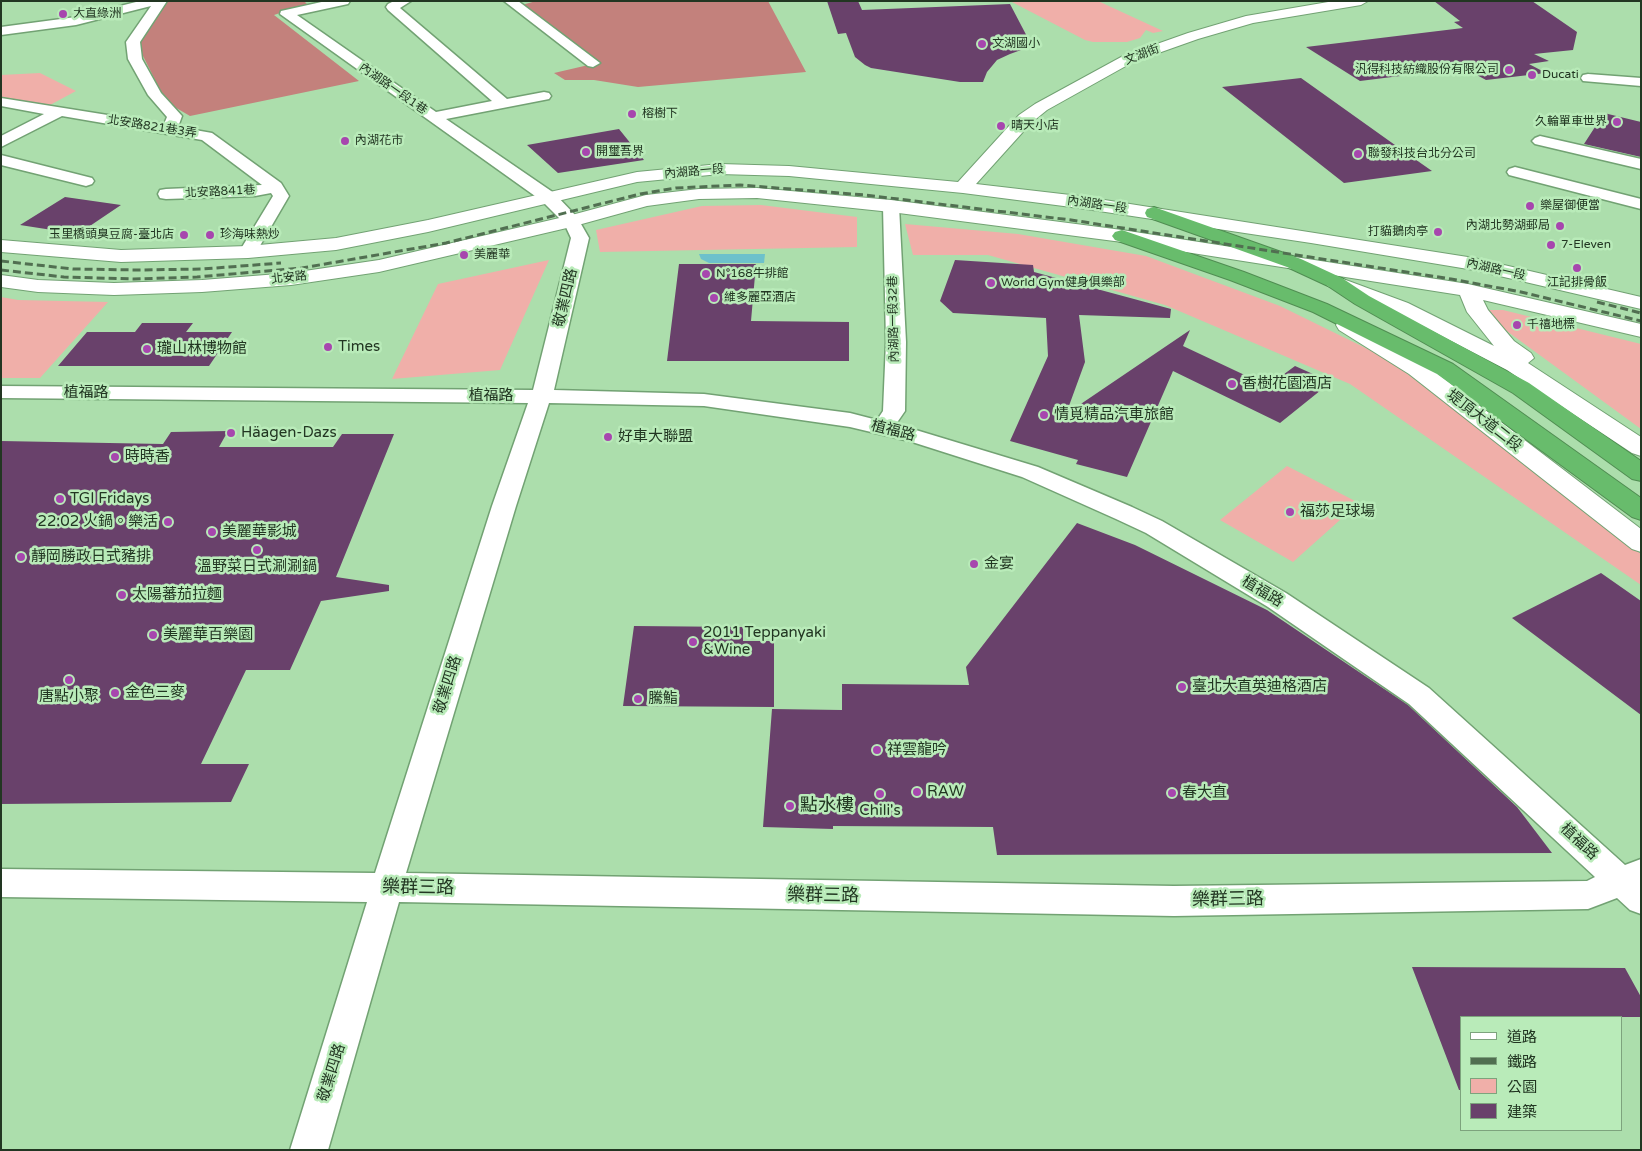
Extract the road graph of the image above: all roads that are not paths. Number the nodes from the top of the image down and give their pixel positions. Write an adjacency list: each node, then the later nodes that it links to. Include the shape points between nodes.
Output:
1 (156, 1): 7 (street, via 76,21)
2 (161, 1): 16 (street, via 133,42 135,59 147,81 175,116)
3 (344, 1): 15 (street, 內湖路一段1巷, via 286,14)
4 (405, 1): 13 (street, via 392,7)
5 (510, 1): 8 (street)
6 (1362, 1): 25 (main road, 文湖街, via 1251,19 1128,59 1025,119)
7 (1, 31)
8 (593, 63)
9 (1588, 78): 10 (street)
10 (1641, 82)
11 (544, 96): 13 (street)
12 (1, 102): 14 (street, 北安路821巷3弄)
13 (504, 104): 15 (street)
14 (59, 112): 16 (street, 北安路821巷3弄); 18 (street)
15 (434, 117): 27 (street, 內湖路一段1巷)
16 (169, 129): 20 (street, 北安路821巷3弄, via 207,136)
17 (1540, 140): 21 (street)
18 (1, 142)
19 (1, 160): 23 (street)
20 (238, 160): 24 (street, 北安路841巷)
21 (1641, 164)
22 (1515, 172): 28 (street)
23 (86, 181)
24 (275, 187): 26 (street, 北安路841巷, via 255,191); 34 (street, 北安路841巷, via 281,196)
25 (963, 188): 27 (main road, 內湖路一段, via 790,171 720,169 637,177); 30 (main road, 內湖路一段)
26 (166, 194)
27 (548, 197): 31 (street, 內湖路一段1巷); 34 (main road, 北安路, via 336,244)
28 (1641, 204)
29 (891, 206): 31 (main road, 內湖路一段, via 757,192 700,194 646,201); 32 (main road, 內湖路一段); 44 (street, 內湖路一段32巷, via 896,342 894,410)
30 (1154, 213): 35 (highway); 39 (main road, 內湖路一段, via 1474,264)
31 (571, 221): 36 (main road, 北安路, via 379,266 291,279 114,289); 43 (street, 敬業四路, via 580,238)
32 (1122, 236): 35 (main road, 內湖路一段); 40 (highway, 堤頂大道二段)
33 (1, 246): 34 (main road, 北安路, via 121,256)
34 (248, 252)
35 (1294, 264): 37 (highway); 38 (main road, 內湖路一段)
36 (1, 281)
37 (1335, 282): 45 (main road, via 1401,307 1515,365); 46 (highway, via 1521,388)
38 (1468, 290): 41 (main road, 內湖路一段); 45 (main road, via 1478,312 1506,346)
39 (1641, 303)
40 (1320, 308): 47 (highway, 堤頂大道二段, via 1445,369); 48 (main road, 堤頂大道二段, via 1417,369)
41 (1641, 331)
42 (1, 392): 43 (street, 植福路)
43 (542, 397): 44 (street, 植福路, via 704,400 850,420); 51 (street, 敬業四路, via 501,516)
44 (883, 428): 50 (street, 植福路, via 1030,472 1154,528 1277,600 1420,696)
45 (1641, 447)
46 (1641, 473)
47 (1641, 511)
48 (1641, 543)
49 (1, 883): 51 (street, 樂群三路)
50 (1634, 885): 51 (street, 樂群三路, via 1588,895 1174,901)
51 (386, 887): 52 (street, 敬業四路)
52 (309, 1150)

